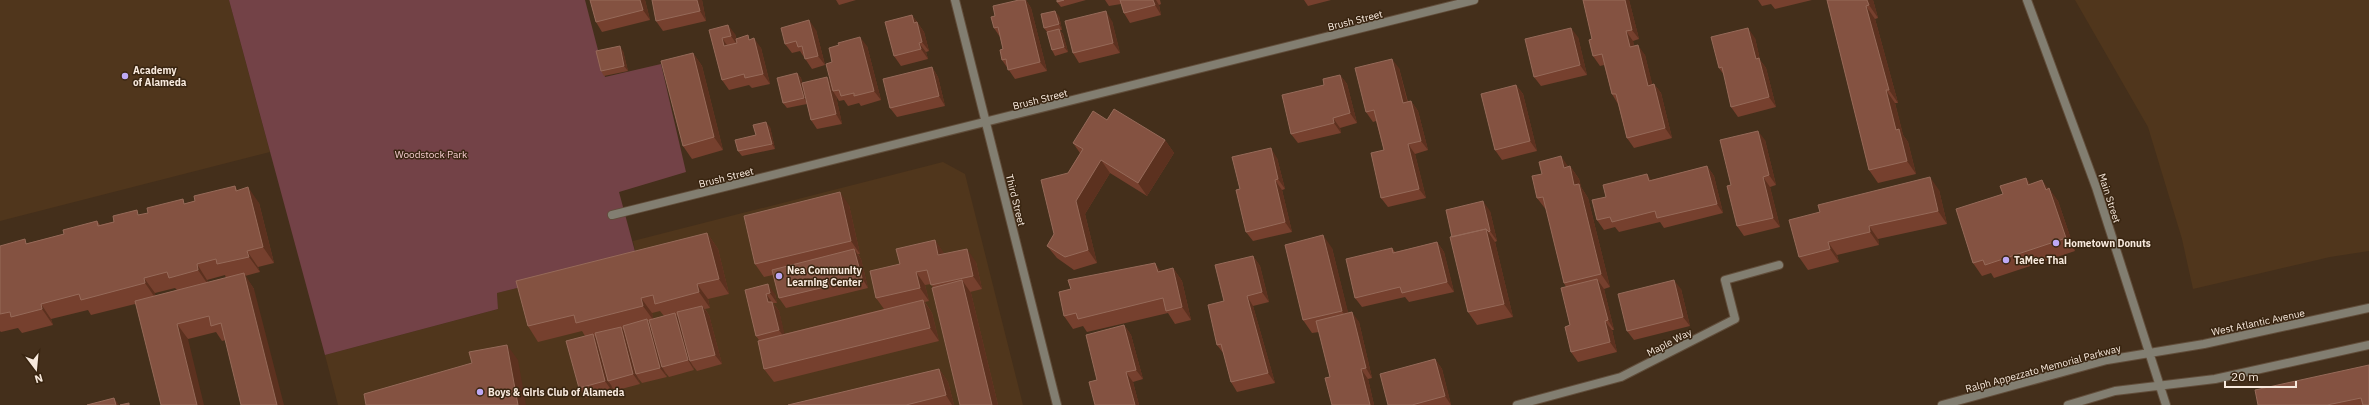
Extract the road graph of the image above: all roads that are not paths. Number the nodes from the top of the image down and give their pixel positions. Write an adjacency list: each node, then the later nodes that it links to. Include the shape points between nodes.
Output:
1 (955, 0): 5 (street, Third Street)
2 (1474, 0): 4 (street, Brush Street)
3 (2027, 0): 10 (street, Main Street, via 2096,186)
4 (1448, 3): 5 (street, Brush Street)
5 (987, 123): 6 (street, Brush Street); 12 (street, Third Street)
6 (612, 215)
7 (1779, 265): 13 (street, Maple Way, via 1725,280 1735,319 1622,377)
8 (2369, 308): 10 (street, West Atlantic Avenue, via 2204,344)
9 (2369, 345): 11 (street, via 2215,378)
10 (2150, 353): 11 (street, Main Street); 14 (street, Ralph Appezzato Memorial Parkway, via 2107,360)
11 (2160, 385): 15 (street, via 2115,391); 16 (street, Main Street)
12 (1057, 405)
13 (1517, 405)
14 (1942, 405)
15 (2068, 405)
16 (2166, 405)

